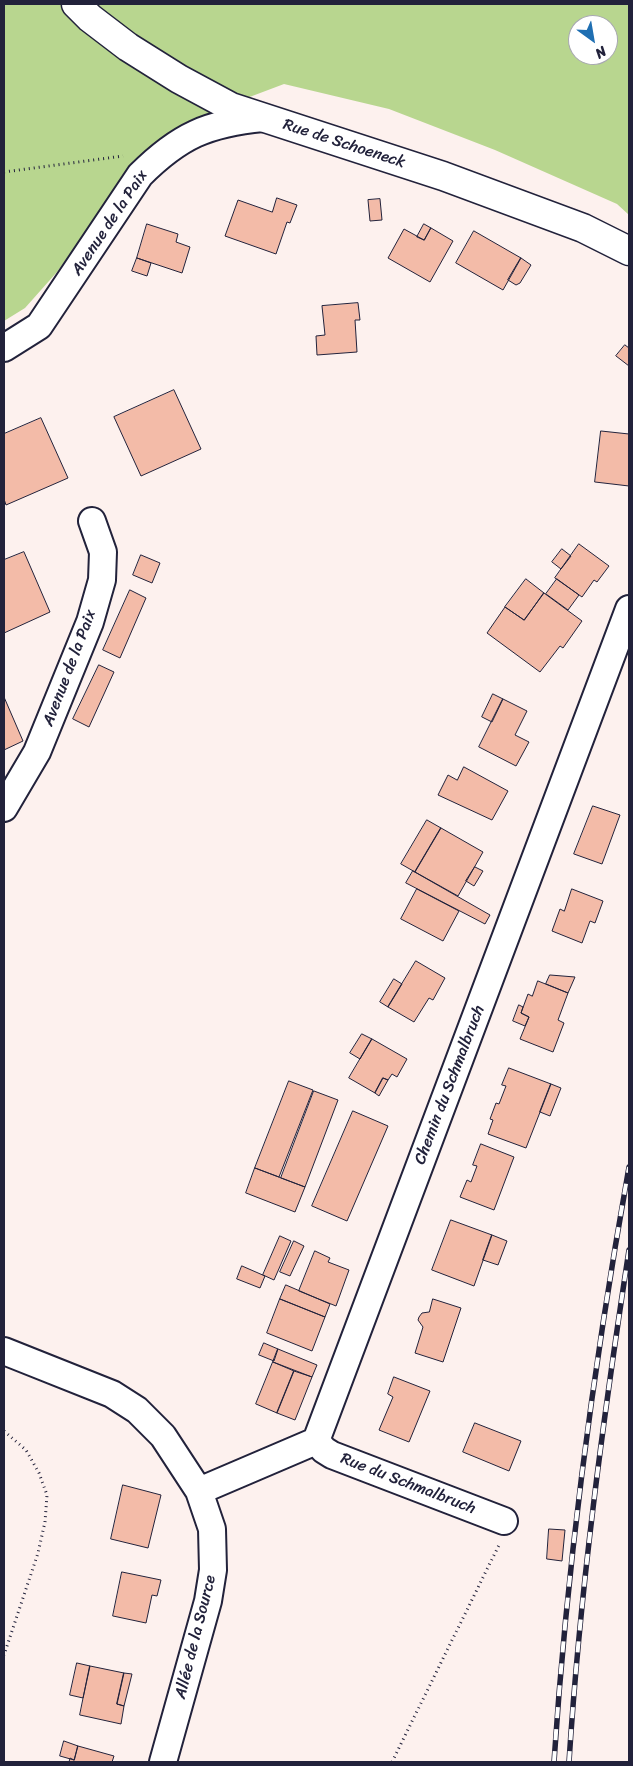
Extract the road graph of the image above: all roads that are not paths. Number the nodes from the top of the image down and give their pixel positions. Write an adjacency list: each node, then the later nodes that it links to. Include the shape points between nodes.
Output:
1 (76, 4): 2 (main road, Rue de Schoeneck, via 128,47 179,79 231,107)
2 (263, 118): 3 (main road, Rue de Schoeneck, via 452,180 582,228); 4 (street, Avenue de la Paix, via 212,126 161,154 140,175 39,326)
3 (629, 251)
4 (4, 348)
5 (92, 521): 7 (street, Avenue de la Paix, via 103,552 102,580 90,622 37,752)
6 (629, 609): 9 (street, Chemin du Schmalbruch)
7 (4, 808)
8 (4, 1351): 10 (street, Allée de la Source, via 112,1394 137,1410 164,1436)
9 (316, 1441): 10 (street); 11 (street, Rue du Schmalbruch, via 332,1455)
10 (199, 1491): 12 (street, Allée de la Source, via 212,1529 213,1570 208,1601)
11 (504, 1521)
12 (163, 1762)

